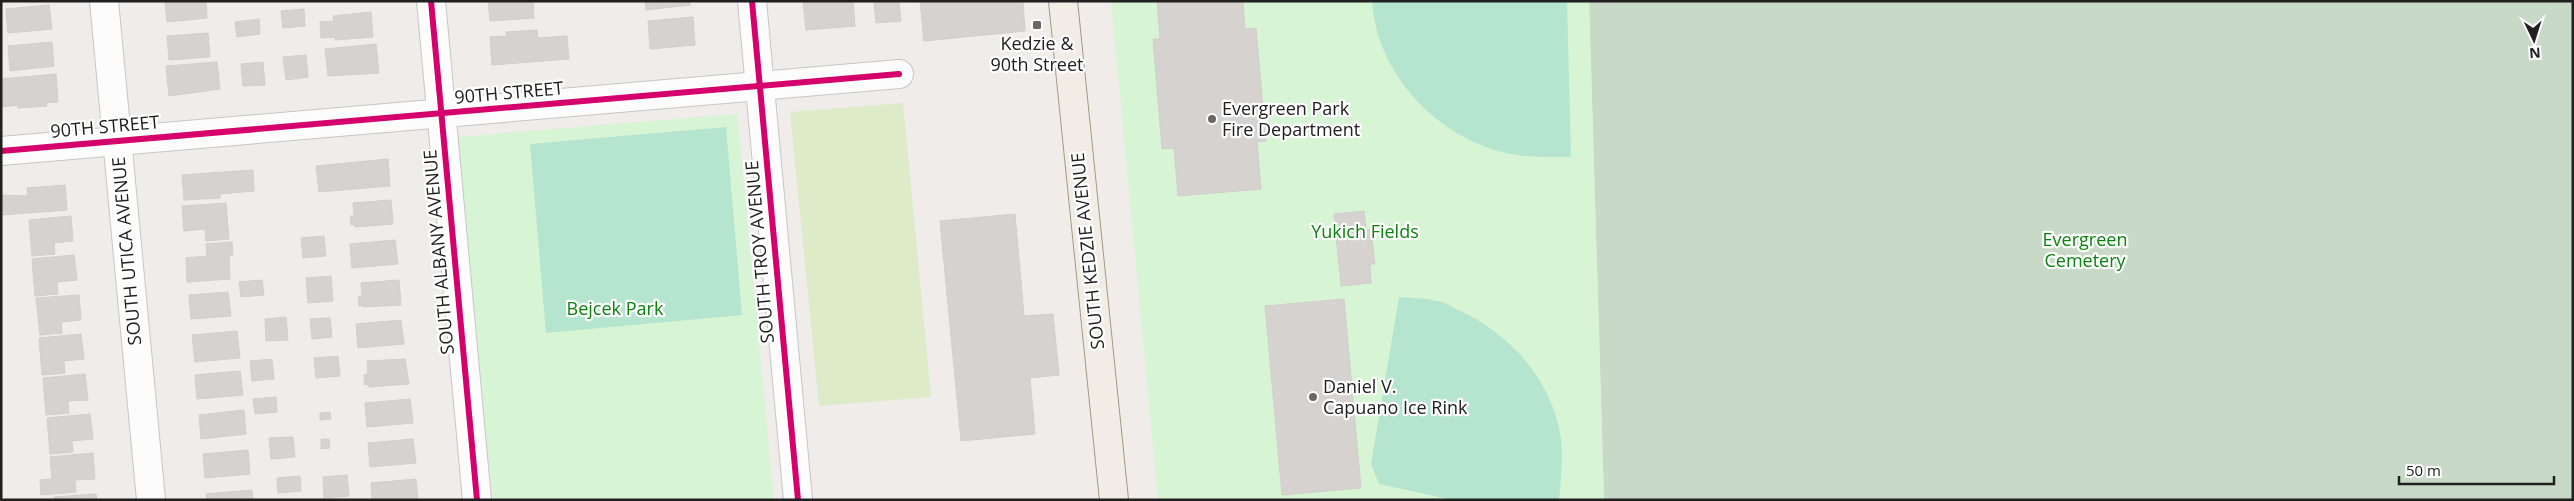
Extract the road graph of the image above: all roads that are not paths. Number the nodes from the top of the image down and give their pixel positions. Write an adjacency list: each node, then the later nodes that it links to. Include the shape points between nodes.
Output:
1 (104, 1): 8 (street, SOUTH UTICA AVENUE)
2 (430, 1): 7 (street, SOUTH ALBANY AVENUE)
3 (752, 1): 6 (street, SOUTH TROY AVENUE)
4 (1063, 1): 13 (main road, SOUTH KEDZIE AVENUE)
5 (899, 74): 6 (street, 90TH STREET)
6 (760, 87): 7 (street, 90TH STREET); 12 (street, SOUTH TROY AVENUE)
7 (441, 114): 8 (street, 90TH STREET); 11 (street, SOUTH ALBANY AVENUE)
8 (117, 141): 9 (street, 90TH STREET); 10 (street, SOUTH UTICA AVENUE)
9 (1, 151)
10 (150, 500)
11 (477, 500)
12 (798, 500)
13 (1114, 500)

